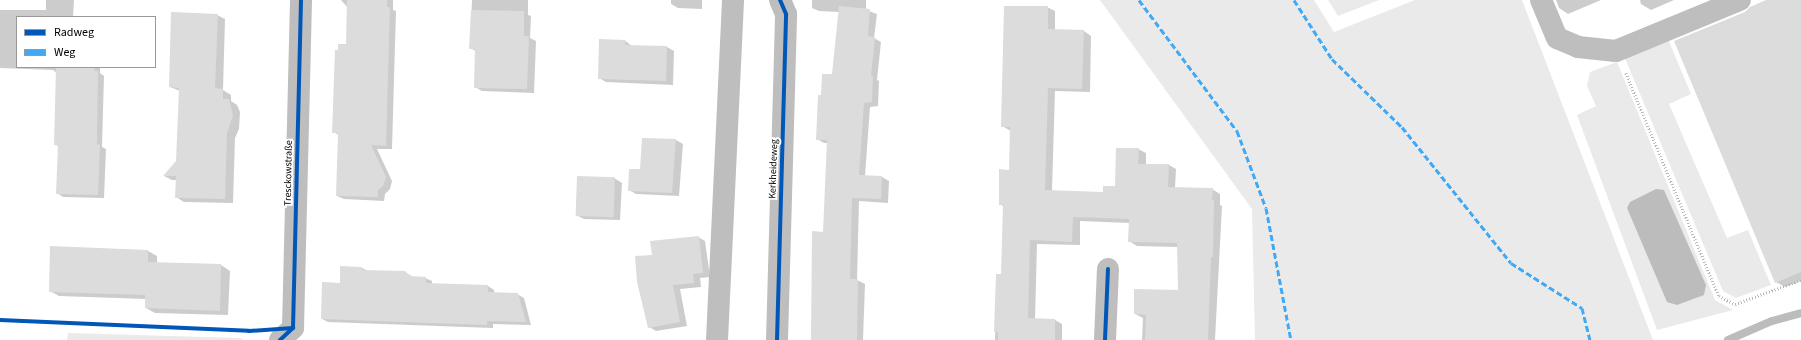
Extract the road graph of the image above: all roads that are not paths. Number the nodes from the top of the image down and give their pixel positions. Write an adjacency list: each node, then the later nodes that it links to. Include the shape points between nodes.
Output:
1 (301, 0): 7 (street, Tresckowstraße)
2 (733, 0): 8 (street)
3 (780, 0): 9 (street, Kerkheideweg, via 786,14)
4 (1541, 0): 5 (street, via 1557,38 1578,48 1616,51)
5 (1740, 0)
6 (1108, 269): 10 (street)
7 (292, 336)
8 (718, 340)
9 (777, 340)
10 (1105, 340)

